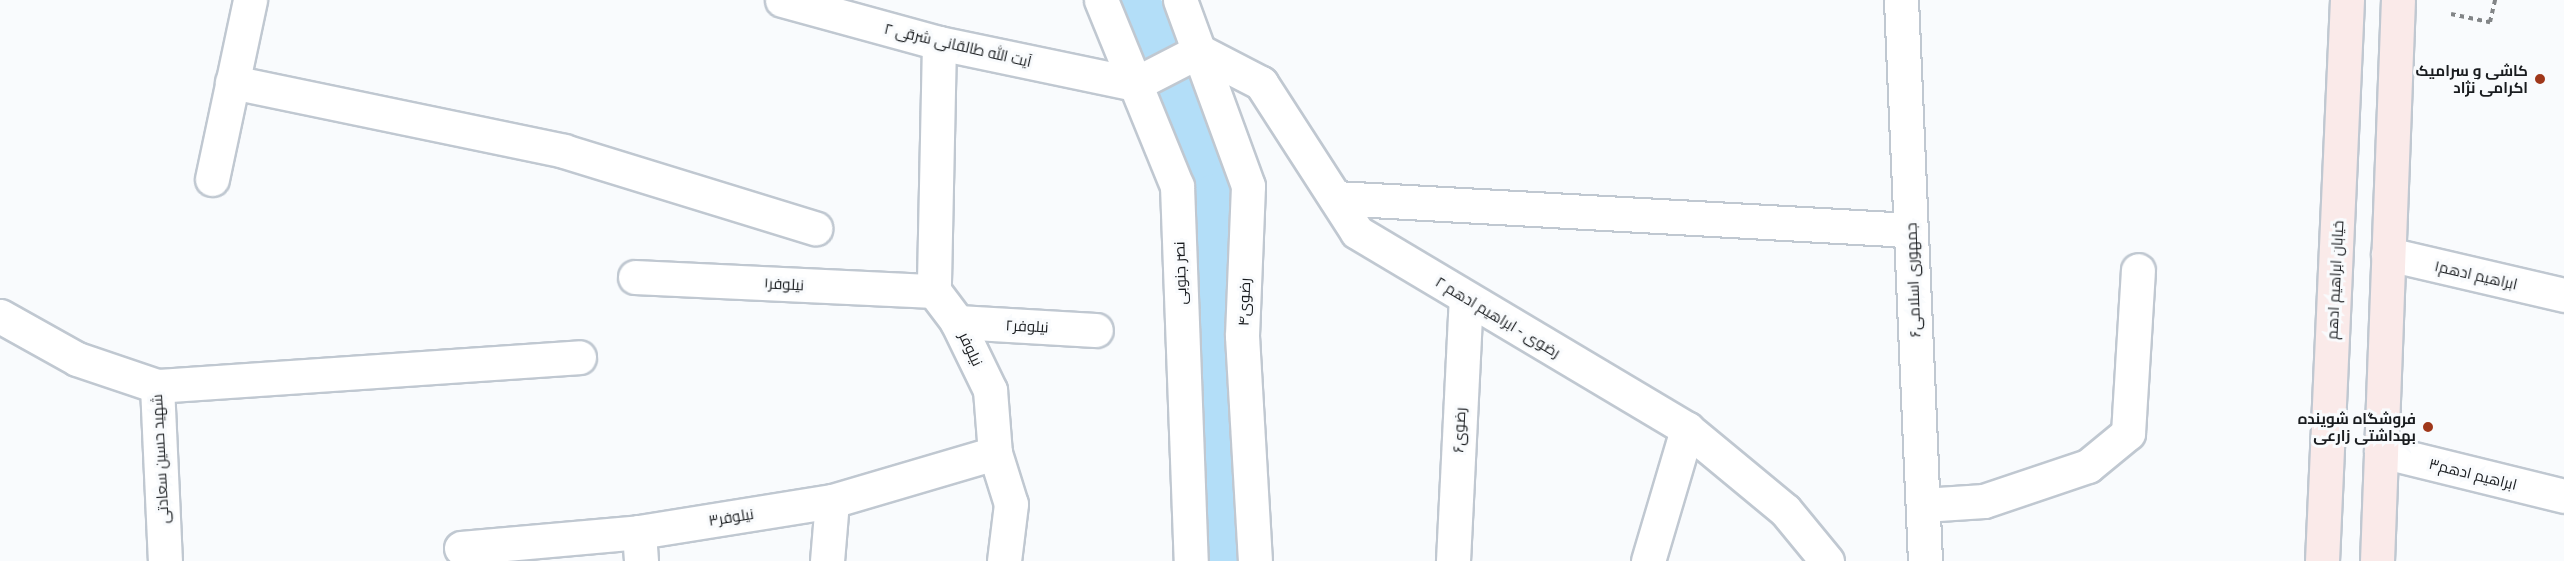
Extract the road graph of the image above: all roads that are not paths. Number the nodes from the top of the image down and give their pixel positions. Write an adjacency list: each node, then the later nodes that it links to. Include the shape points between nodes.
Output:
1 (250, 0): 10 (street)
2 (782, 0): 8 (street, آیت الله طالقانی شرقی ۲)
3 (1101, 0): 11 (street, نصر جنوبی)
4 (1180, 0): 9 (street, رضوی۴)
5 (1901, 0): 17 (street, جمهوری اسلامی۶)
6 (2348, 0): 12 (street, خیابان ابراهیم ادهم)
7 (2398, 0): 13 (street)
8 (939, 43): 11 (street, آیت الله طالقانی شرقی ۲); 21 (street)
9 (1190, 54): 11 (street); 15 (street, رضوی - ابراهیم ادهم ۲, via 1261,83); 41 (street, رضوی۴, via 1248,186 1242,336)
10 (232, 82): 14 (street); 16 (street, via 564,151)
11 (1135, 84): 40 (street, نصر جنوبی, via 1177,186)
12 (2343, 92): 13 (street); 46 (street, خیابان ابراهیم ادهم)
13 (2395, 92): 18 (street)
14 (212, 179)
15 (1336, 198): 17 (street); 23 (street, رضوی - ابراهیم ادهم ۲, via 1357,232)
16 (815, 228)
17 (1911, 230): 34 (street, جمهوری اسلامی۶)
18 (2388, 254): 22 (street, ابراهیم ادهم۱); 30 (street)
19 (2138, 270): 34 (street, via 2128,433 2088,466 1984,501)
20 (635, 277): 21 (street, نیلوفر۱)
21 (934, 291): 25 (street, نیلوفر)
22 (2564, 295)
23 (1466, 299): 29 (street, رضوی - ابراهیم ادهم ۲); 42 (street, رضوی۶)
24 (0, 316): 28 (street, شهید حسین سعادتی, via 77,359)
25 (957, 321): 26 (street, نیلوفر۲); 31 (street, نیلوفر, via 990,390)
26 (1096, 330)
27 (579, 357): 28 (street)
28 (157, 386): 37 (street, شهید حسین سعادتی)
29 (1688, 429): 43 (street); 44 (street, رضوی - ابراهیم ادهم ۲, via 1785,510)
30 (2381, 452): 32 (street, ابراهیم ادهم۳); 47 (street)
31 (995, 453): 33 (street, نیلوفر۳); 39 (street, نیلوفر, via 1011,504)
32 (2564, 496)
33 (832, 501): 35 (street, نیلوفر۳); 38 (street)
34 (1923, 506): 45 (street, جمهوری اسلامی۶)
35 (640, 546): 36 (street, نیلوفر۳)
36 (462, 548)
37 (165, 561)
38 (827, 561)
39 (1004, 561)
40 (1191, 561)
41 (1255, 561)
42 (1453, 561)
43 (1648, 561)
44 (1827, 561)
45 (1925, 561)
46 (2322, 561)
47 (2377, 561)

